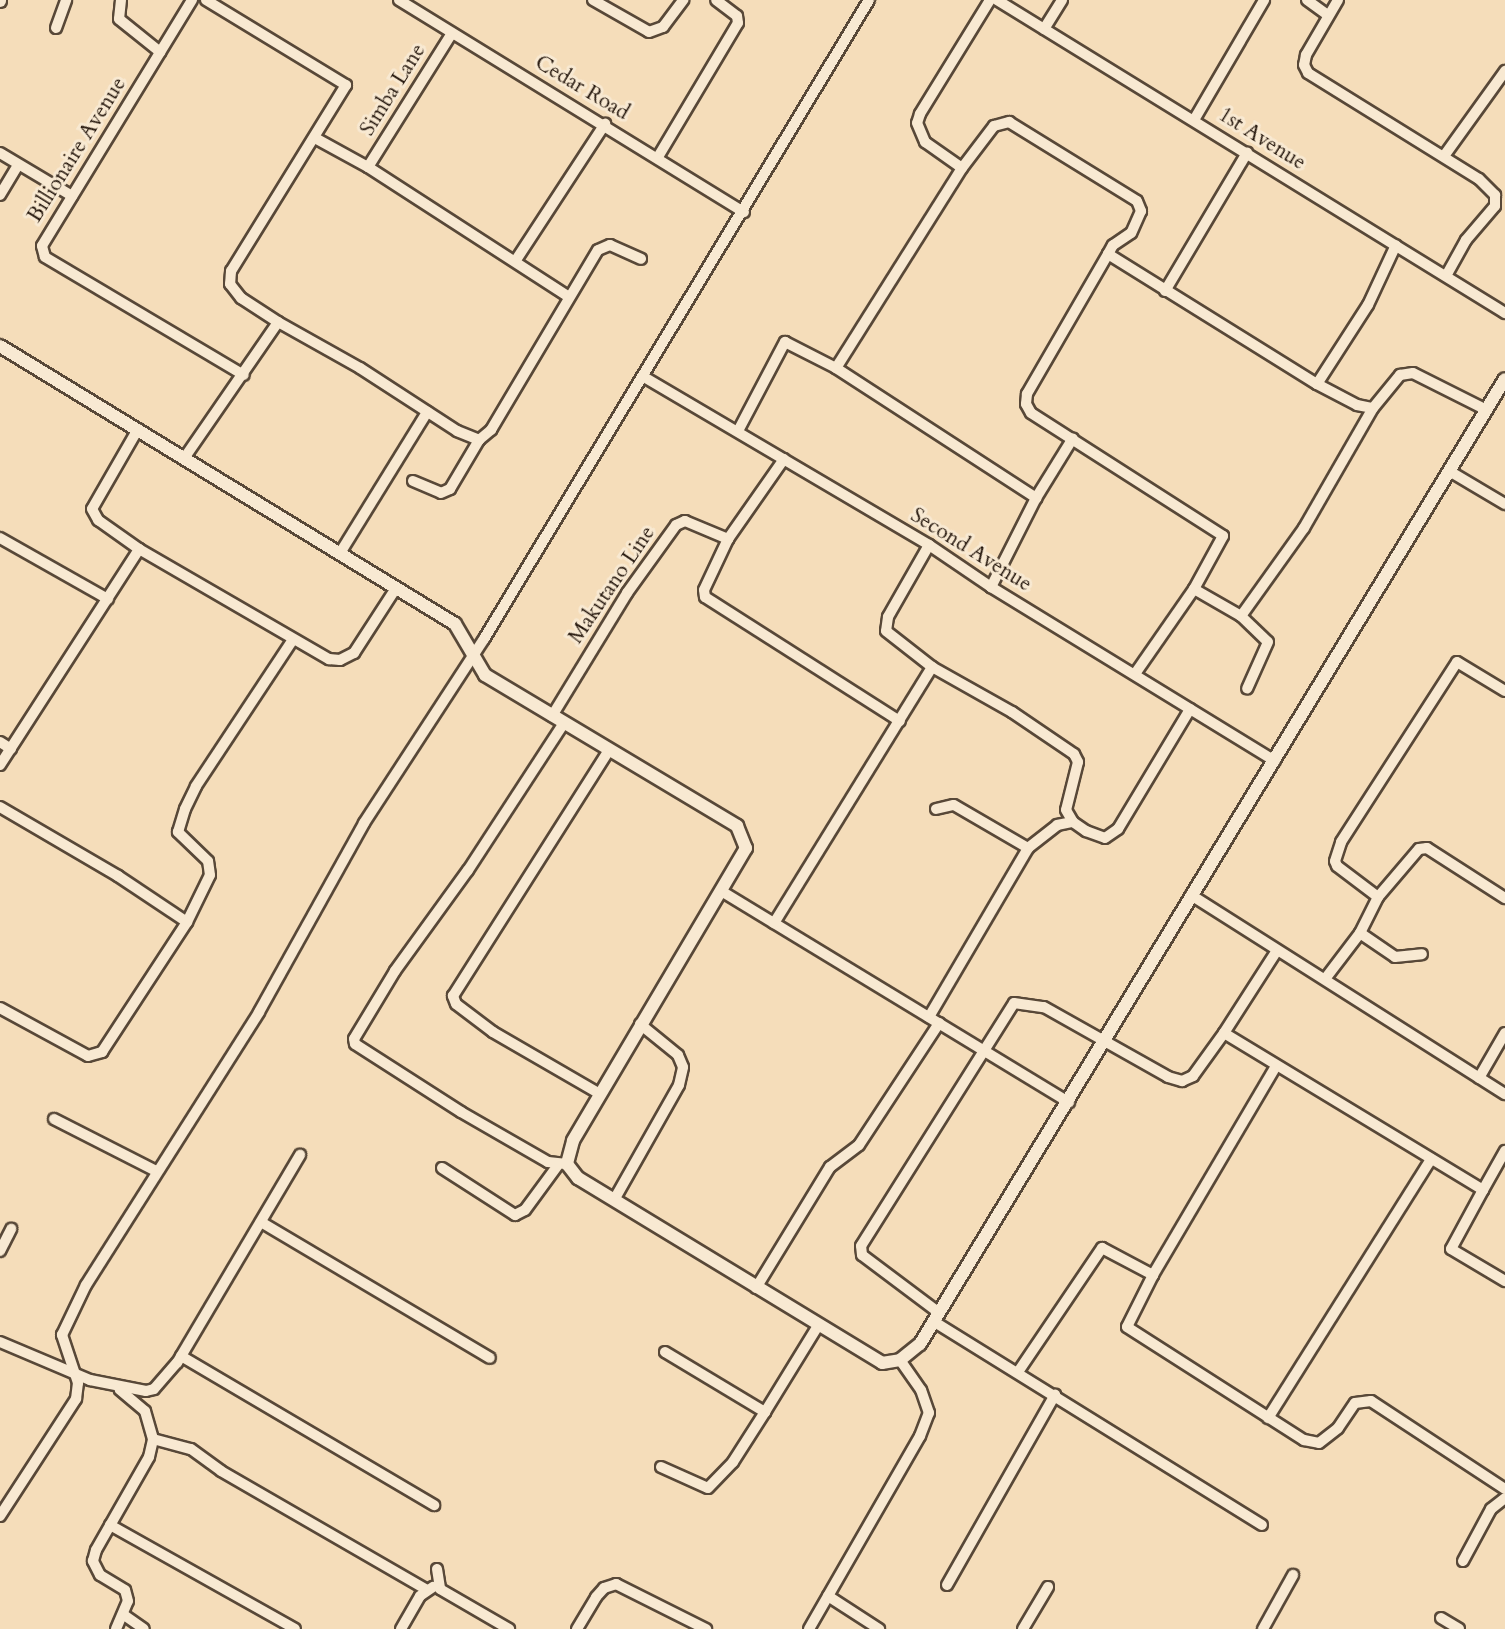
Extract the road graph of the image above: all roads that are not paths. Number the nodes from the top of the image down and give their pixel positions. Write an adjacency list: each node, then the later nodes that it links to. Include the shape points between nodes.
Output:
1 (66, 0): 17 (street)
2 (121, 0): 20 (street, via 120,19)
3 (192, 0): 20 (street, Billionaire Avenue)
4 (206, 0): 24 (street, via 344,81 346,89)
5 (399, 0): 19 (street, Cedar Road)
6 (593, 0): 7 (street, via 650,32 663,27)
7 (683, 0)
8 (716, 0): 28 (street, via 737,16 738,22)
9 (869, 0): 34 (street)
10 (990, 0): 31 (street, via 917,123 925,142)
11 (997, 0): 18 (street, 1st Avenue)
12 (1062, 0): 18 (street)
13 (1264, 0): 22 (street)
14 (1307, 0): 16 (street)
15 (1338, 0): 16 (street)
16 (1328, 15): 27 (street, via 1306,54 1304,65 1308,73)
17 (56, 28)
18 (1044, 29): 22 (street, 1st Avenue)
19 (452, 33): 23 (street, Cedar Road); 30 (street, Simba Lane)
20 (160, 52): 33 (street, Billionaire Avenue)
21 (1505, 71): 27 (street)
22 (1194, 120): 26 (street, 1st Avenue)
23 (605, 124): 28 (street, Cedar Road); 38 (street)
24 (315, 138): 30 (street); 43 (street, via 229,277 241,298)
25 (0, 153): 29 (street)
26 (1247, 153): 35 (street, 1st Avenue); 40 (street)
27 (1444, 156): 39 (street, via 1495,195 1495,206 1466,240)
28 (658, 157): 34 (street, Cedar Road)
29 (18, 165): 32 (street); 33 (street)
30 (368, 167): 38 (street)
31 (962, 168): 36 (street, via 994,126 1009,122 1137,201 1141,211 1131,233 1113,245); 45 (street)
32 (0, 195)
33 (72, 196): 46 (street, Billionaire Avenue, via 44,239 45,257)
34 (744, 212): 47 (street)
35 (1396, 245): 39 (street, 1st Avenue); 49 (street, via 1368,305)
36 (1108, 254): 40 (street); 55 (street, via 1027,393 1026,404 1031,413)
37 (640, 259): 41 (street, via 610,245 603,246)
38 (516, 260): 41 (street)
39 (1446, 276): 42 (street, 1st Avenue)
40 (1165, 291): 49 (street)
41 (569, 297): 56 (street, via 491,430)
42 (1505, 314)
43 (278, 322): 46 (street); 52 (street)
44 (0, 346): 53 (street)
45 (836, 368): 54 (street, via 785,342); 61 (street)
46 (244, 375): 57 (street)
47 (644, 377): 54 (street, Second Avenue); 74 (street)
48 (1505, 379): 51 (street)
49 (1317, 384): 50 (street, via 1357,405)
50 (1373, 408): 51 (street, via 1387,388 1407,373); 72 (street, via 1304,528)
51 (1487, 410): 59 (street)
52 (427, 412): 56 (street); 67 (street)
53 (138, 429): 57 (street); 66 (street, via 92,509 98,520)
54 (738, 432): 58 (street, Second Avenue)
55 (1073, 438): 61 (street); 70 (street, via 1221,532 1223,540)
56 (479, 440): 60 (street, via 450,489 441,493)
57 (185, 457): 67 (street)
58 (784, 459): 64 (street); 65 (street, Second Avenue)
59 (1451, 472): 62 (street); 86 (street)
60 (413, 481)
61 (1036, 498): 68 (street)
62 (1505, 504)
63 (0, 538): 71 (street)
64 (728, 538): 80 (street, Makutano Line, via 685,521 676,525 627,592); 81 (street, via 704,590 705,597)
65 (929, 545): 68 (street, Second Avenue); 75 (street, via 886,626 890,638)
66 (139, 549): 71 (street); 73 (street)
67 (340, 554): 69 (street)
68 (991, 587): 76 (street, Second Avenue)
69 (396, 588): 73 (street, via 354,653 346,659 329,659); 74 (street, via 455,624)
70 (1194, 589): 72 (street); 76 (street)
71 (108, 599): 84 (street)
72 (1241, 615): 77 (street, via 1265,637 1269,647)
73 (292, 641): 96 (street, via 196,786 177,827 180,837 208,861 211,869)
74 (472, 653): 80 (street, via 485,675); 121 (street, via 335,872 259,1012)
75 (932, 667): 81 (street); 90 (street, via 1012,712 1074,754 1077,770 1066,810)
76 (1135, 674): 79 (street, Second Avenue)
77 (1246, 689)
78 (1505, 691): 94 (street, via 1457,663 1341,842 1337,866)
79 (1190, 709): 86 (street, Second Avenue); 90 (street, via 1118,829 1105,838 1097,837)
80 (552, 716): 82 (street)
81 (900, 721): 97 (street)
82 (564, 723): 85 (street); 119 (street, via 395,970 354,1039 355,1044 452,1106)
83 (0, 742): 84 (street)
84 (11, 749): 87 (street)
85 (609, 750): 92 (street, via 737,826 747,848); 112 (street, via 453,996 456,1004 492,1032)
86 (1275, 761): 93 (street)
87 (0, 765)
88 (0, 807): 96 (street)
89 (936, 809): 91 (street, via 954,805)
90 (1073, 822): 91 (street, via 1057,825)
91 (1028, 848): 103 (street)
92 (723, 892): 97 (street); 105 (street)
93 (1191, 895): 99 (street); 108 (street)
94 (1378, 897): 95 (street, via 1413,854 1427,848); 98 (street)
95 (1505, 898)
96 (187, 922): 102 (street, via 97,1056 88,1056)
97 (774, 923): 103 (street)
98 (1360, 933): 100 (street, via 1395,957); 101 (street)
99 (1276, 952): 101 (street); 106 (street)
100 (1422, 954)
101 (1326, 979): 111 (street)
102 (0, 1008)
103 (929, 1017): 104 (street)
104 (939, 1023): 109 (street); 129 (street, via 860,1145 830,1167)
105 (640, 1024): 112 (street); 123 (street, via 678,1055 683,1067 679,1085)
106 (1224, 1033): 108 (street, via 1193,1076 1182,1081 1168,1077); 110 (street)
107 (1505, 1033): 111 (street)
108 (1106, 1039): 109 (street, via 1044,1007 1021,1001 1006,1011); 114 (street)
109 (985, 1052): 114 (street); 130 (street, via 860,1250)
110 (1276, 1066): 118 (street); 127 (street)
111 (1479, 1078): 113 (street)
112 (600, 1094): 119 (street)
113 (1505, 1094)
114 (1069, 1102): 130 (street)
115 (54, 1119): 121 (street)
116 (1505, 1151): 122 (street)
117 (300, 1155): 124 (street)
118 (1431, 1159): 122 (street); 142 (street)
119 (562, 1165): 120 (street, via 525,1210 515,1215); 123 (street)
120 (442, 1168)
121 (156, 1171): 137 (street, via 110,1242 67,1321 62,1335)
122 (1483, 1190): 128 (street, via 1451,1249)
123 (614, 1200): 129 (street)
124 (261, 1222): 134 (street); 135 (street)
125 (10, 1229): 126 (street)
126 (0, 1251)
127 (1153, 1275): 138 (street, via 1102,1248); 142 (street, via 1128,1323 1129,1330)
128 (1505, 1281)
129 (756, 1288): 131 (street)
130 (935, 1317): 136 (street, via 920,1344); 138 (street)
131 (818, 1326): 136 (street, via 882,1363); 141 (street)
132 (0, 1342): 137 (street)
133 (665, 1352): 141 (street, via 744,1403)
134 (181, 1356): 139 (street, via 154,1389); 147 (street)
135 (490, 1358)
136 (900, 1360): 157 (street, via 921,1390 929,1413 920,1436)
137 (72, 1369): 139 (street); 148 (street, via 78,1383 76,1399)
138 (1018, 1372): 140 (street)
139 (106, 1384): 143 (street, via 136,1399 152,1423)
140 (1054, 1395): 150 (street); 154 (street)
141 (765, 1412): 144 (street, via 733,1462 708,1488)
142 (1268, 1418): 145 (street, via 1304,1440 1319,1443 1338,1428 1355,1403 1371,1401)
143 (153, 1439): 149 (street, via 149,1457); 155 (street, via 191,1449 221,1471)
144 (661, 1467)
145 (1505, 1489)
146 (1505, 1498): 151 (street, via 1491,1509)
147 (434, 1505)
148 (0, 1516)
149 (110, 1525): 158 (street, via 93,1561 100,1575 125,1590 128,1601); 162 (street)
150 (1263, 1525)
151 (1464, 1561)
152 (437, 1569): 155 (street)
153 (1293, 1575): 170 (street)
154 (947, 1585)
155 (432, 1587): 163 (street); 164 (street)
156 (1048, 1587): 169 (street)
157 (828, 1596): 167 (street); 168 (street)
158 (124, 1615): 160 (street); 161 (street)
159 (1441, 1618): 171 (street)
160 (116, 1629)
161 (144, 1629)
162 (295, 1629)
163 (401, 1629)
164 (509, 1629)
165 (577, 1629): 166 (street, via 596,1597 604,1588 616,1584)
166 (706, 1629)
167 (809, 1629)
168 (879, 1629)
169 (1023, 1629)
170 (1263, 1629)
171 (1459, 1629)

